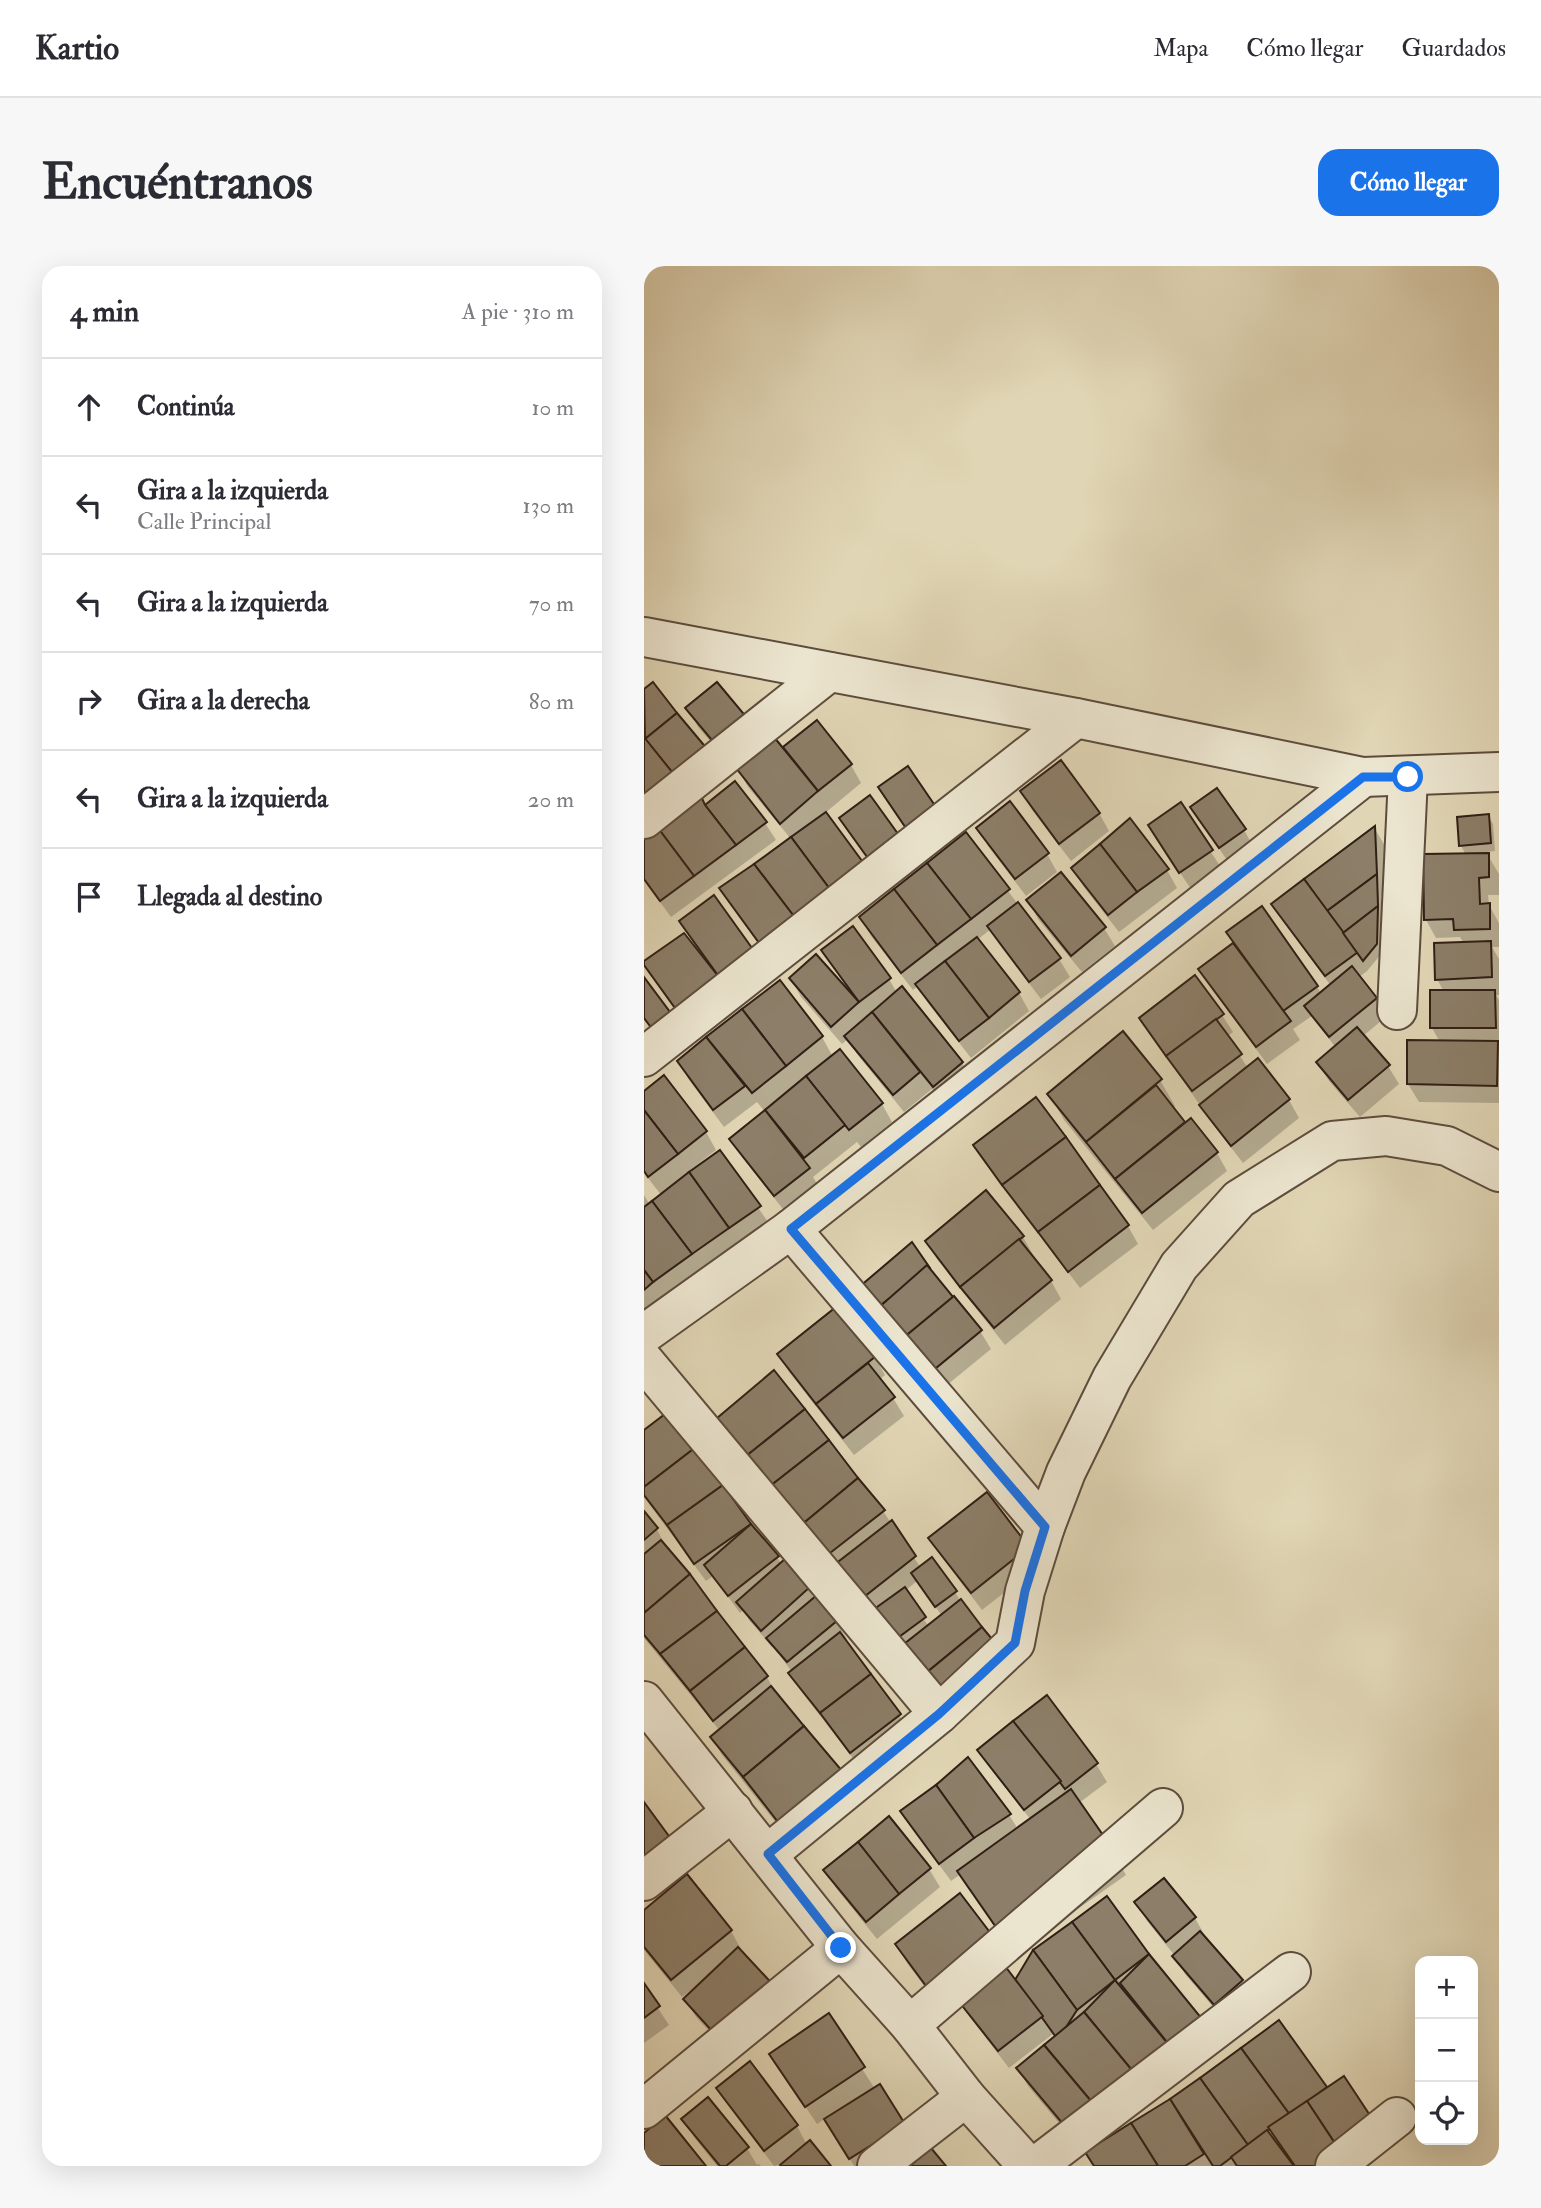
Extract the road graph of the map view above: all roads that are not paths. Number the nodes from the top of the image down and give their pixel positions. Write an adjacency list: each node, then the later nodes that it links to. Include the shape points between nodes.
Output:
1 (644, 637): 2 (street)
2 (829, 672): 3 (street); 7 (street)
3 (1076, 718): 5 (street); 9 (street)
4 (1499, 772): 6 (street)
5 (1363, 777): 6 (street); 11 (street)
6 (1408, 777): 8 (street)
7 (644, 818)
8 (1397, 1010)
9 (644, 1057)
10 (1499, 1172): 14 (street, via 1447,1146 1386,1136 1332,1141 1239,1199 1179,1266 1112,1378)
11 (791, 1229): 12 (street); 14 (street)
12 (644, 1335)
13 (644, 1361): 16 (street)
14 (1045, 1527): 16 (street, via 1015,1643)
15 (644, 1701): 18 (street)
16 (939, 1714): 19 (street)
17 (1163, 1808): 23 (street)
18 (733, 1811): 19 (street); 20 (street)
19 (768, 1854): 21 (street)
20 (644, 1881)
21 (841, 1948): 23 (street); 25 (street)
22 (1291, 1972): 29 (street)
23 (910, 2025): 24 (street)
24 (966, 2097): 27 (street); 28 (street)
25 (644, 2109)
26 (1397, 2117): 30 (street)
27 (877, 2166)
28 (1028, 2166)
29 (1036, 2166)
30 (1335, 2166)

